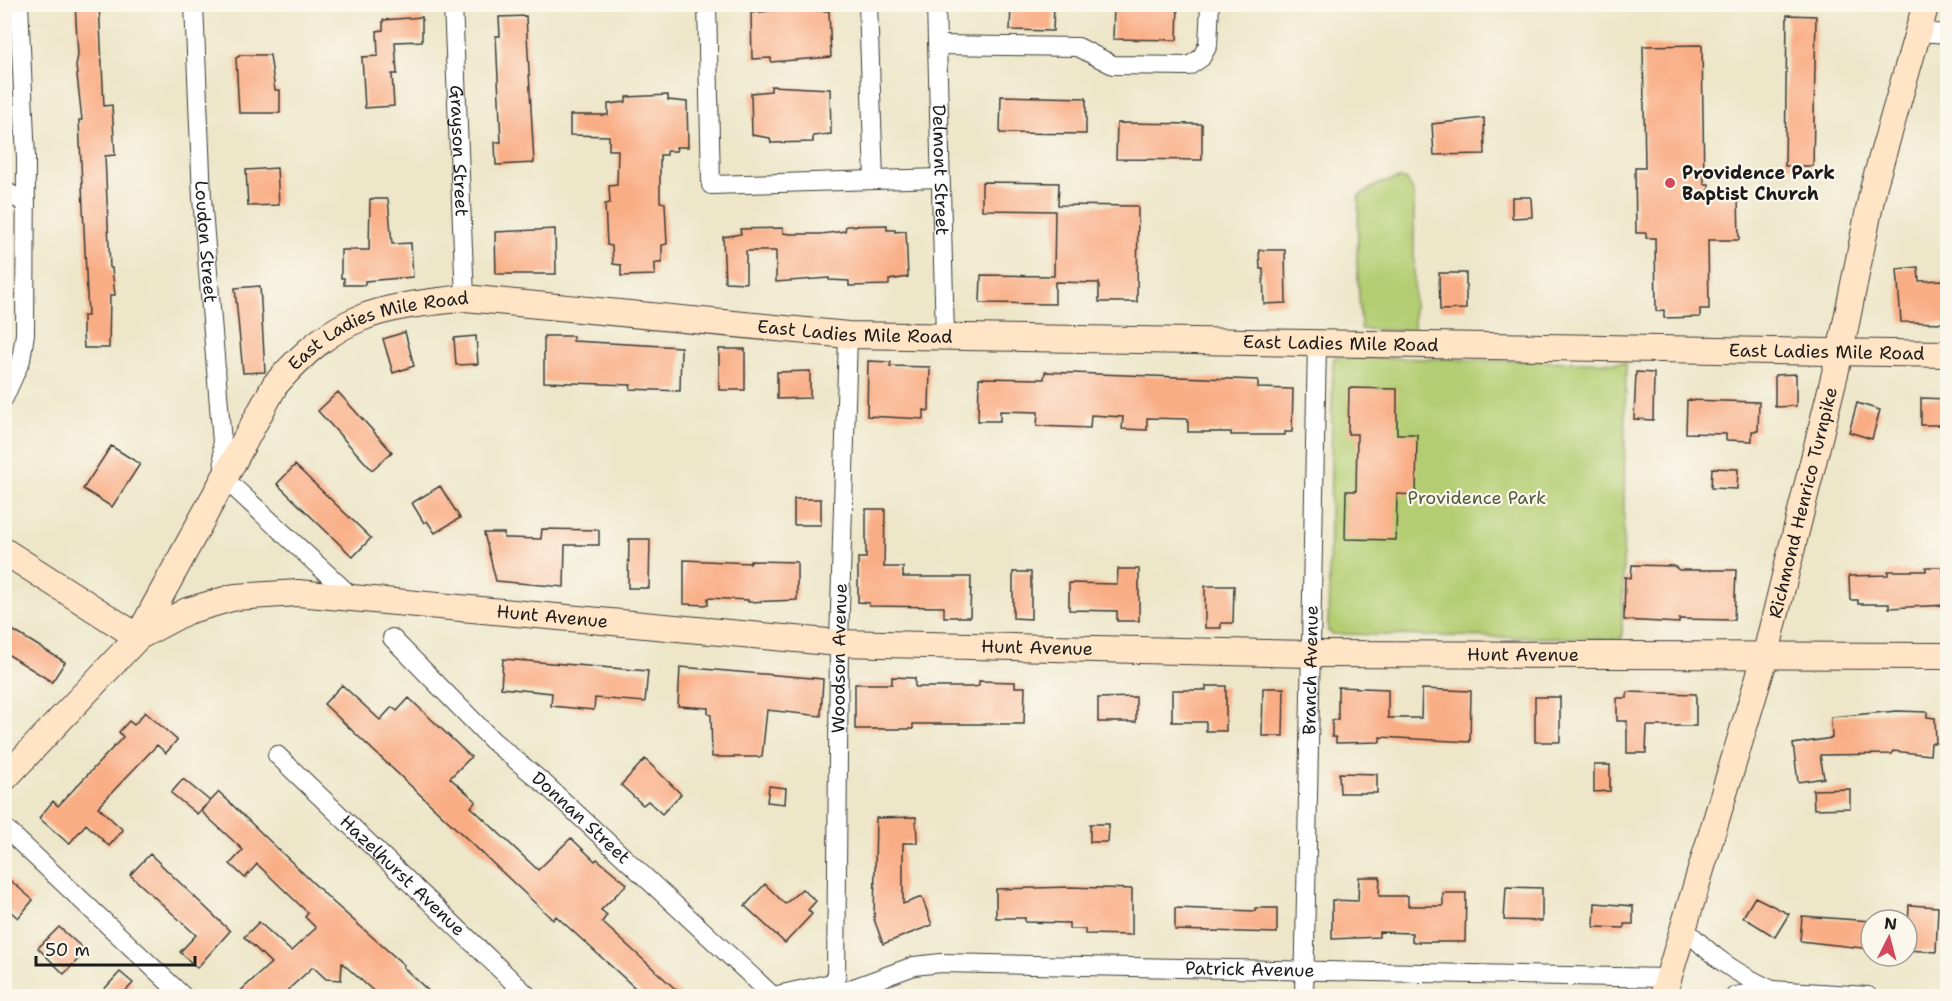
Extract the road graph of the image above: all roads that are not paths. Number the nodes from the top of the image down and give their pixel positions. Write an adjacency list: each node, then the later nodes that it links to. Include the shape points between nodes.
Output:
1 (20, 4): 15 (street)
2 (194, 4): 23 (street, Loudon Street, via 202,198)
3 (453, 4): 16 (street, Grayson Street)
4 (707, 4): 13 (street, via 711,185)
5 (868, 4): 13 (street)
6 (936, 4): 11 (street, Delmont Street)
7 (1210, 4): 11 (street, via 1208,45 1201,58 1189,66 1113,65 1078,46)
8 (1926, 4): 9 (street, Richmond Henrico Turnpike)
9 (1918, 32): 10 (street); 20 (street, Richmond Henrico Turnpike, via 1874,185)
10 (1947, 34)
11 (938, 45): 12 (street, Delmont Street)
12 (940, 178): 13 (street); 18 (street, Delmont Street)
13 (874, 180)
14 (4, 190): 15 (street)
15 (26, 204): 22 (street, via 25,334 21,360)
16 (465, 298): 17 (street, East Ladies Mile Road); 23 (street, East Ladies Mile Road, via 370,312 333,331 302,354 275,385)
17 (848, 335): 18 (street, East Ladies Mile Road); 28 (street, Woodson Avenue)
18 (945, 336): 19 (street, East Ladies Mile Road)
19 (1317, 344): 20 (street, East Ladies Mile Road); 29 (street, Branch Avenue)
20 (1840, 353): 21 (street, East Ladies Mile Road); 31 (street, Richmond Henrico Turnpike)
21 (1947, 354)
22 (4, 398)
23 (225, 479): 25 (street); 26 (street, East Ladies Mile Road)
24 (4, 551): 26 (street)
25 (351, 596): 26 (street, Hunt Avenue, via 298,592 235,597 187,611); 28 (street, Hunt Avenue)
26 (138, 637): 33 (street, East Ladies Mile Road)
27 (392, 638): 42 (street, Donnan Street, via 493,741 547,786)
28 (839, 643): 29 (street, Hunt Avenue); 38 (street, Woodson Avenue)
29 (1311, 654): 31 (street, Hunt Avenue); 36 (street, Branch Avenue)
30 (1947, 656): 31 (street, Hunt Avenue)
31 (1766, 657): 35 (street, Richmond Henrico Turnpike)
32 (277, 755): 41 (street, Hazelhurst Avenue)
33 (4, 779)
34 (4, 827): 40 (street)
35 (1683, 927): 37 (street, Richmond Henrico Turnpike); 39 (street, via 1712,957)
36 (1304, 970): 37 (street, Patrick Avenue); 38 (street, Patrick Avenue, via 941,963 914,966); 43 (street, Branch Avenue)
37 (1665, 987)
38 (837, 990): 42 (street, Patrick Avenue)
39 (1772, 990): 44 (street); 45 (street)
40 (183, 996)
41 (528, 996)
42 (773, 996)
43 (1304, 996)
44 (1735, 996)
45 (1868, 996)

